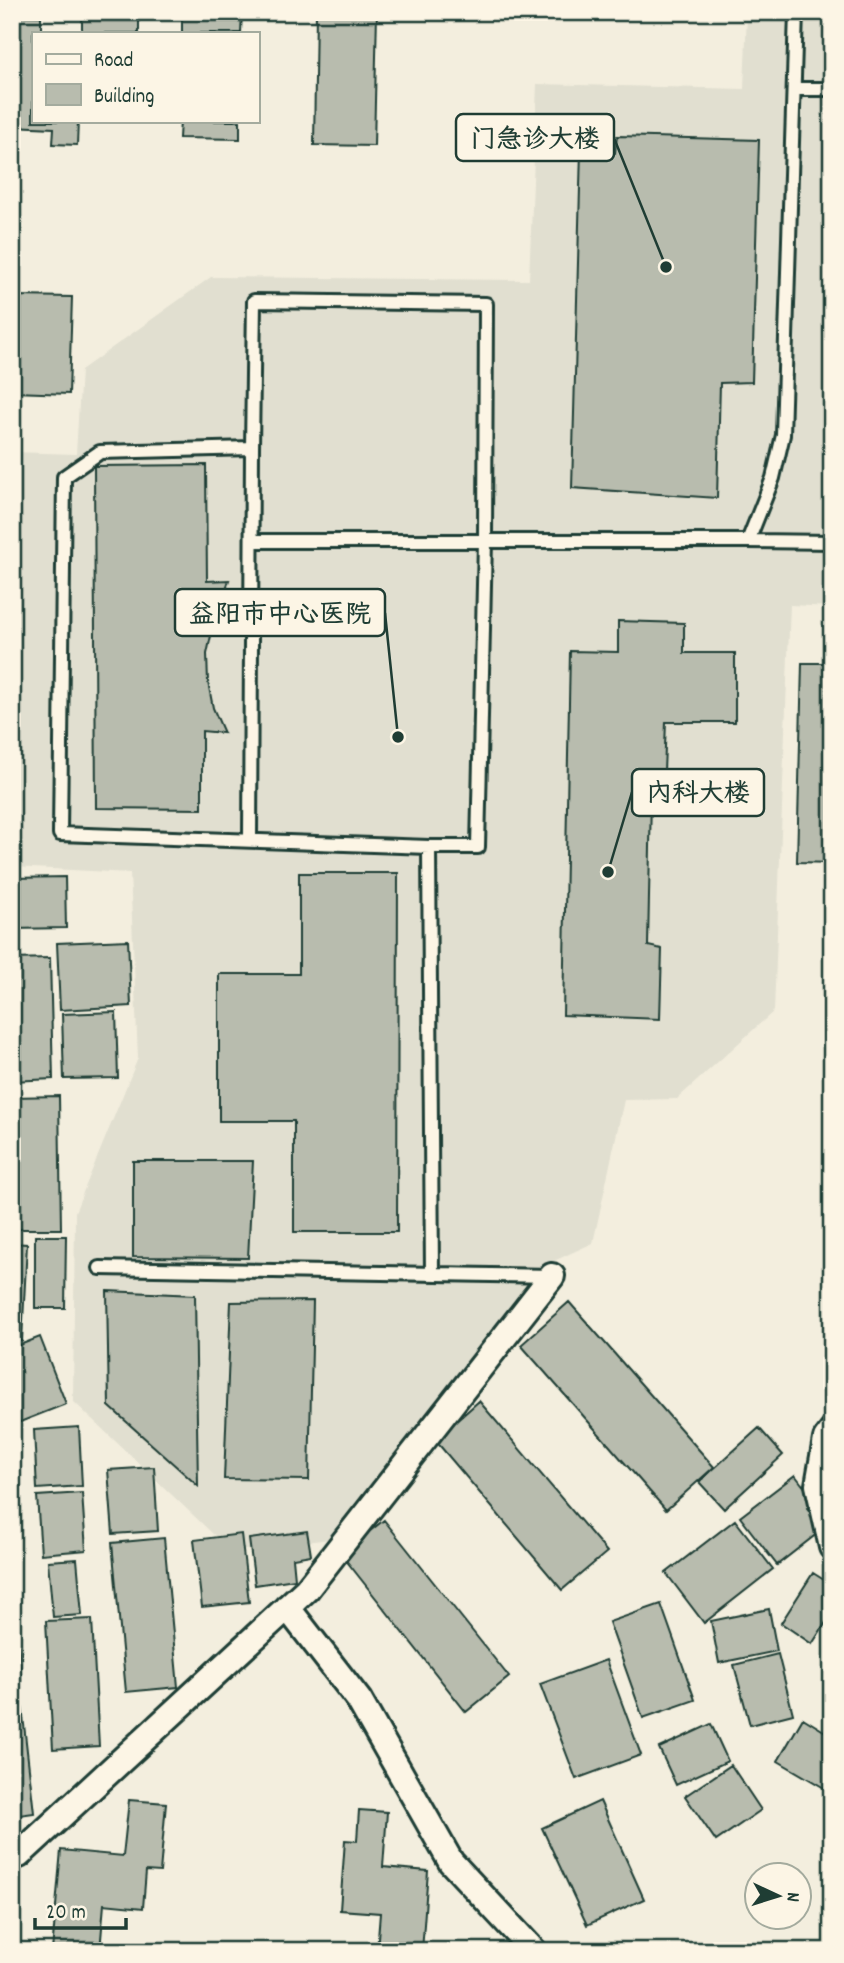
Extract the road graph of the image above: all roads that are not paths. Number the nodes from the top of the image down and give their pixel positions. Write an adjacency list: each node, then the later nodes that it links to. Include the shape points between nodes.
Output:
1 (796, 12): 2 (lane)
2 (794, 89): 3 (lane); 7 (lane, via 783,435 773,478)
3 (832, 89)
4 (252, 449): 5 (lane); 6 (lane, via 254,301 486,304); 9 (lane, via 100,452 64,477 60,834)
5 (253, 541): 6 (lane); 9 (lane)
6 (485, 541): 7 (lane); 10 (lane, via 478,847)
7 (748, 541): 8 (lane)
8 (832, 542)
9 (250, 840): 10 (lane)
10 (429, 846): 12 (lane)
11 (100, 1268): 12 (lane)
12 (432, 1274): 13 (lane)
13 (552, 1276): 16 (street, via 315,1578)
14 (832, 1431): 15 (street, via 826,1439 818,1485)
15 (832, 1546)
16 (287, 1607): 17 (street, via 19,1854); 18 (street, via 359,1699 451,1862)
17 (12, 1855)
18 (534, 1951)

